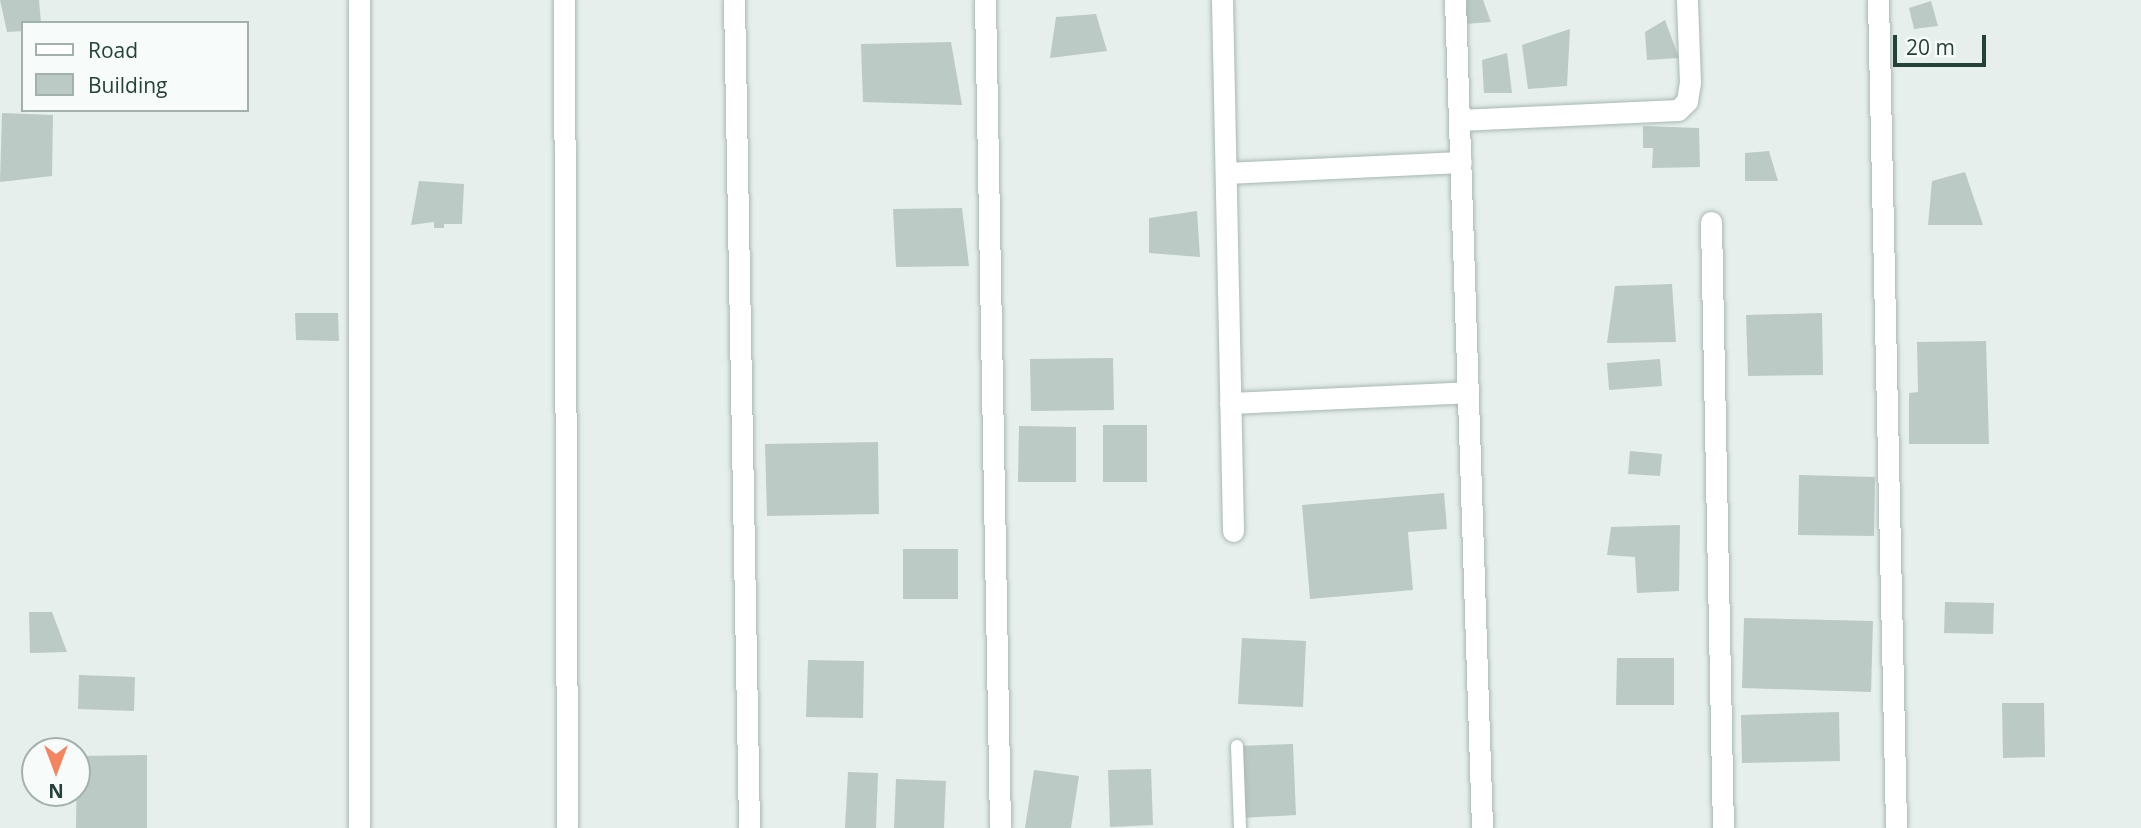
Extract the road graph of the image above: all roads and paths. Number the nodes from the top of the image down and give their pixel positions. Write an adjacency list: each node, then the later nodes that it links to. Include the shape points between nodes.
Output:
1 (359, 0): 17 (street)
2 (564, 0): 18 (street)
3 (734, 0): 19 (street)
4 (985, 0): 20 (street)
5 (1222, 0): 11 (street)
6 (1455, 0): 9 (street)
7 (1687, 0): 9 (street, via 1690,83 1688,101 1678,110)
8 (1878, 0): 24 (street)
9 (1459, 120): 10 (street)
10 (1461, 162): 11 (street); 13 (street)
11 (1226, 173): 14 (street)
12 (1711, 222): 23 (street)
13 (1468, 392): 14 (street); 22 (street)
14 (1230, 403): 15 (street)
15 (1233, 531)
16 (1237, 746): 21 (lane)
17 (359, 828)
18 (568, 828)
19 (748, 828)
20 (1000, 828)
21 (1240, 828)
22 (1482, 828)
23 (1723, 828)
24 (1896, 828)

